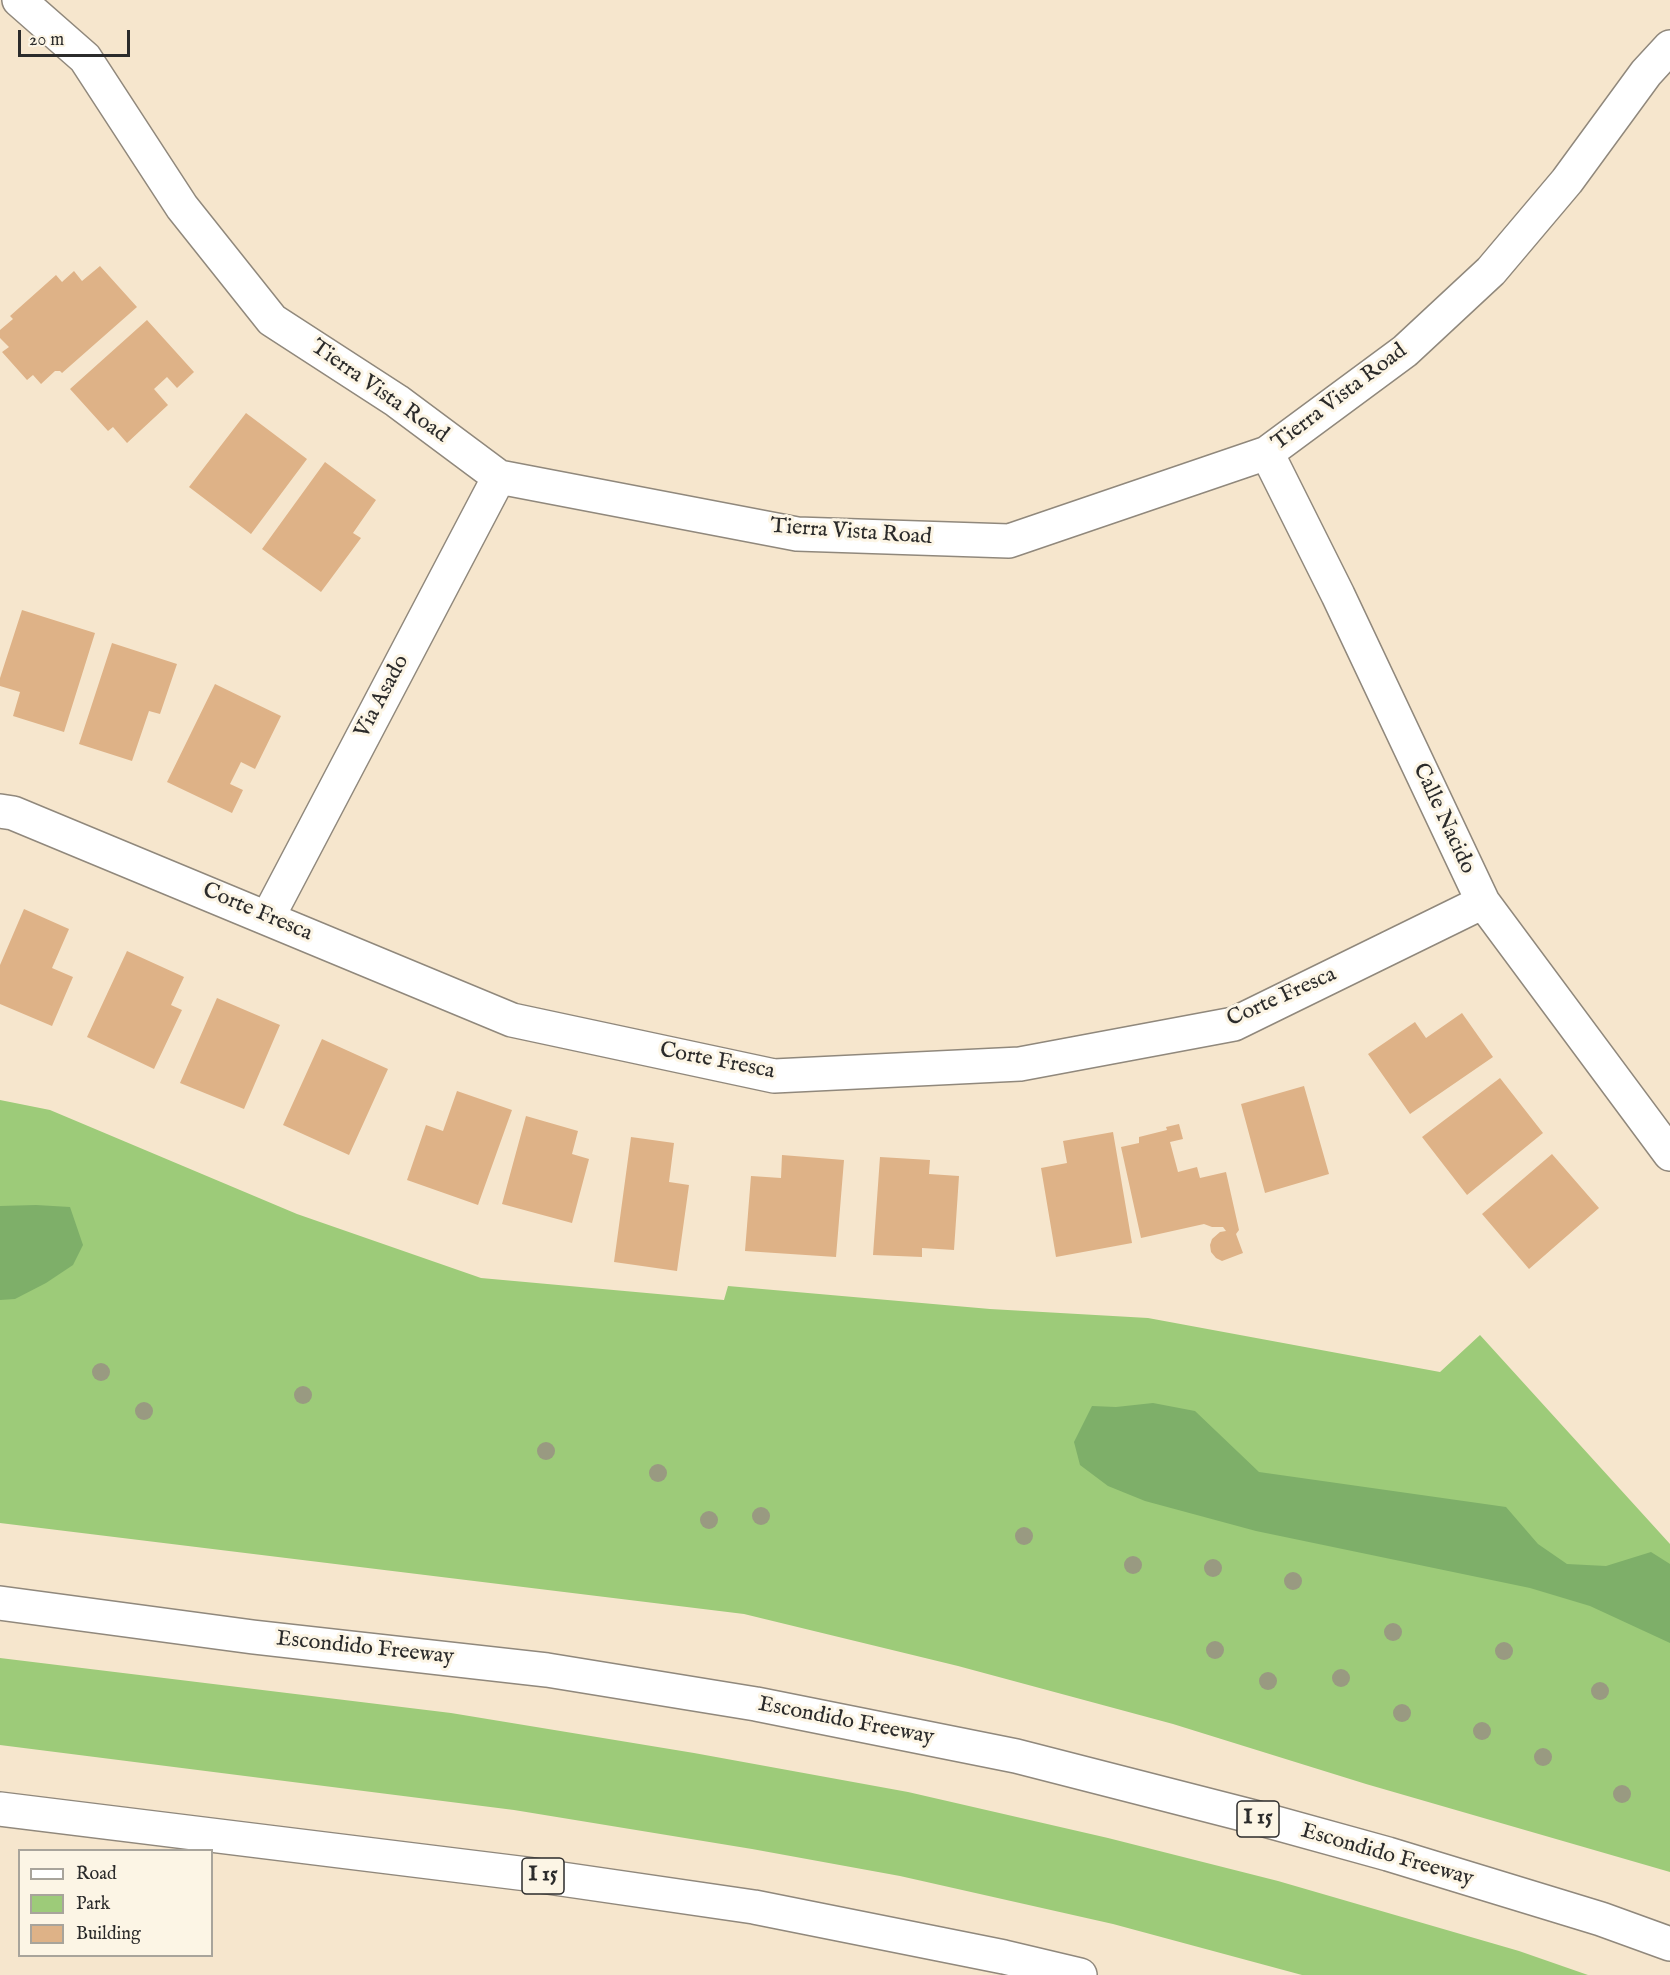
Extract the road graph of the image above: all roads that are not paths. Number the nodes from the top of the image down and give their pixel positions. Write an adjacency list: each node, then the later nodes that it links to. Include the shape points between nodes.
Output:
1 (19, 0): 4 (main road, Tierra Vista Road, via 85,58 182,207 272,320 397,401)
2 (1670, 47): 3 (main road, Tierra Vista Road, via 1646,73 1567,181 1491,271 1405,351)
3 (1267, 453): 4 (main road, Tierra Vista Road, via 1009,541 797,534); 6 (main road, Calle Nacido)
4 (499, 477): 7 (main road, Via Asado)
5 (0, 812): 7 (main road, Corte Fresca, via 13,813)
6 (1483, 902): 7 (main road, Corte Fresca, via 1234,1024 1020,1064 774,1076 512,1020); 8 (main road, Calle Nacido)
7 (268, 917)
8 (1670, 1154)
9 (0, 1603): 11 (main road, Escondido Freeway / I 15, via 547,1670 756,1704 1016,1756 1388,1854 1602,1919)
10 (0, 1809): 12 (main road, I 15, via 527,1874 754,1907)
11 (1670, 1944)
12 (1080, 1975)

